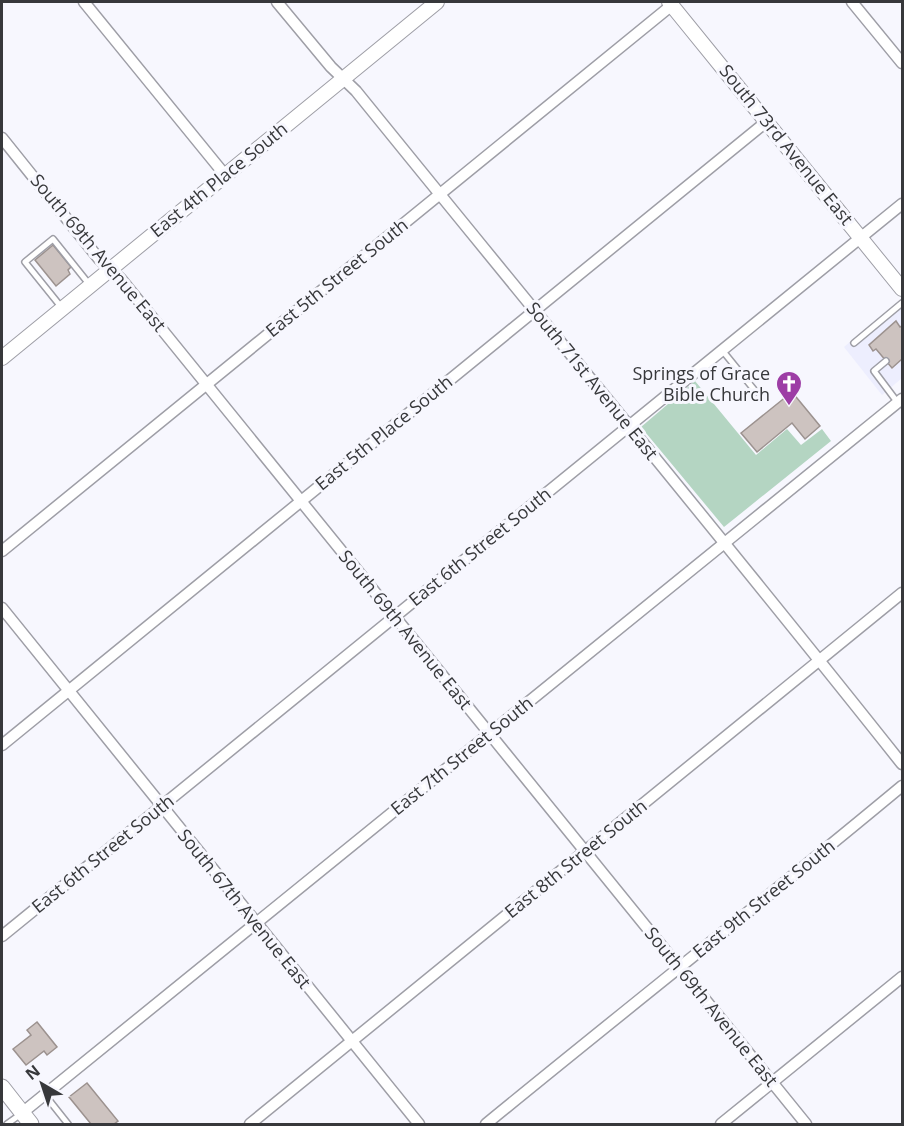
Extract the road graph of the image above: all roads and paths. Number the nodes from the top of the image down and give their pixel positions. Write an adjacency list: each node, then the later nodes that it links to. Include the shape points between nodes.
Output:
1 (84, 2): 10 (street)
2 (277, 2): 7 (street, South 71st Avenue East)
3 (437, 2): 7 (street, East 4th Place South)
4 (852, 2): 6 (street)
5 (671, 3): 8 (street, South 73rd Avenue East); 11 (street, East 5th Street South)
6 (903, 63)
7 (343, 79): 10 (street, East 4th Place South); 11 (street, South 71st Avenue East)
8 (766, 122): 13 (street, South 73rd Avenue East); 19 (street, East 5th Place South)
9 (2, 138): 14 (street, South 69th Avenue East)
10 (225, 175): 14 (street, East 4th Place South)
11 (440, 194): 19 (street, South 71st Avenue East); 24 (street, East 5th Street South)
12 (903, 204): 13 (street, East 6th Street South)
13 (861, 237): 16 (street, South 73rd Avenue East); 21 (street, East 6th Street South)
14 (110, 269): 15 (street, East 4th Place South); 24 (street, South 69th Avenue East)
15 (90, 285): 18 (street, East 4th Place South); 18 (lane, via 53,239 25,262)
16 (903, 289)
17 (903, 303): 20 (lane)
18 (62, 308): 22 (street, East 4th Place South)
19 (534, 311): 27 (street, South 71st Avenue East); 28 (street, East 5th Place South)
20 (854, 343)
21 (722, 350): 25 (lane); 27 (street, East 6th Street South)
22 (2, 358)
23 (886, 361): 26 (lane, via 874,371)
24 (207, 384): 28 (street, South 69th Avenue East); 30 (street, East 5th Street South)
25 (756, 392)
26 (900, 401): 29 (street, East 7th Street South)
27 (628, 427): 29 (street, South 71st Avenue East); 33 (street, East 6th Street South)
28 (301, 500): 33 (street, South 69th Avenue East); 35 (street, East 5th Place South)
29 (725, 543): 34 (street, South 71st Avenue East); 36 (street, East 7th Street South)
30 (2, 550)
31 (903, 593): 34 (street, East 8th Street South)
32 (2, 608): 35 (street, South 67th Avenue East)
33 (394, 617): 36 (street, South 69th Avenue East); 40 (street, East 6th Street South)
34 (820, 661): 38 (street, South 71st Avenue East); 41 (street, East 8th Street South)
35 (68, 691): 37 (street, East 5th Place South); 40 (street, South 67th Avenue East)
36 (490, 733): 41 (street, South 69th Avenue East); 42 (street, East 7th Street South)
37 (2, 745)
38 (903, 764)
39 (903, 786): 44 (street, East 9th Street South)
40 (161, 806): 42 (street, South 67th Avenue East); 43 (street, East 6th Street South)
41 (585, 851): 44 (street, South 69th Avenue East); 46 (street, East 8th Street South)
42 (257, 923): 46 (street, South 67th Avenue East); 49 (street, East 7th Street South)
43 (2, 936)
44 (679, 967): 47 (street, South 69th Avenue East); 55 (street, East 9th Street South)
45 (903, 977): 47 (street)
46 (352, 1041): 53 (street, East 8th Street South); 54 (street, South 67th Avenue East)
47 (772, 1083): 56 (street); 57 (street, South 69th Avenue East)
48 (3, 1092): 50 (main road)
49 (45, 1095): 50 (street, East 7th Street South); 52 (lane)
50 (27, 1119): 51 (lane)
51 (7, 1125)
52 (68, 1125)
53 (250, 1125)
54 (419, 1125)
55 (486, 1125)
56 (721, 1125)
57 (806, 1125)

